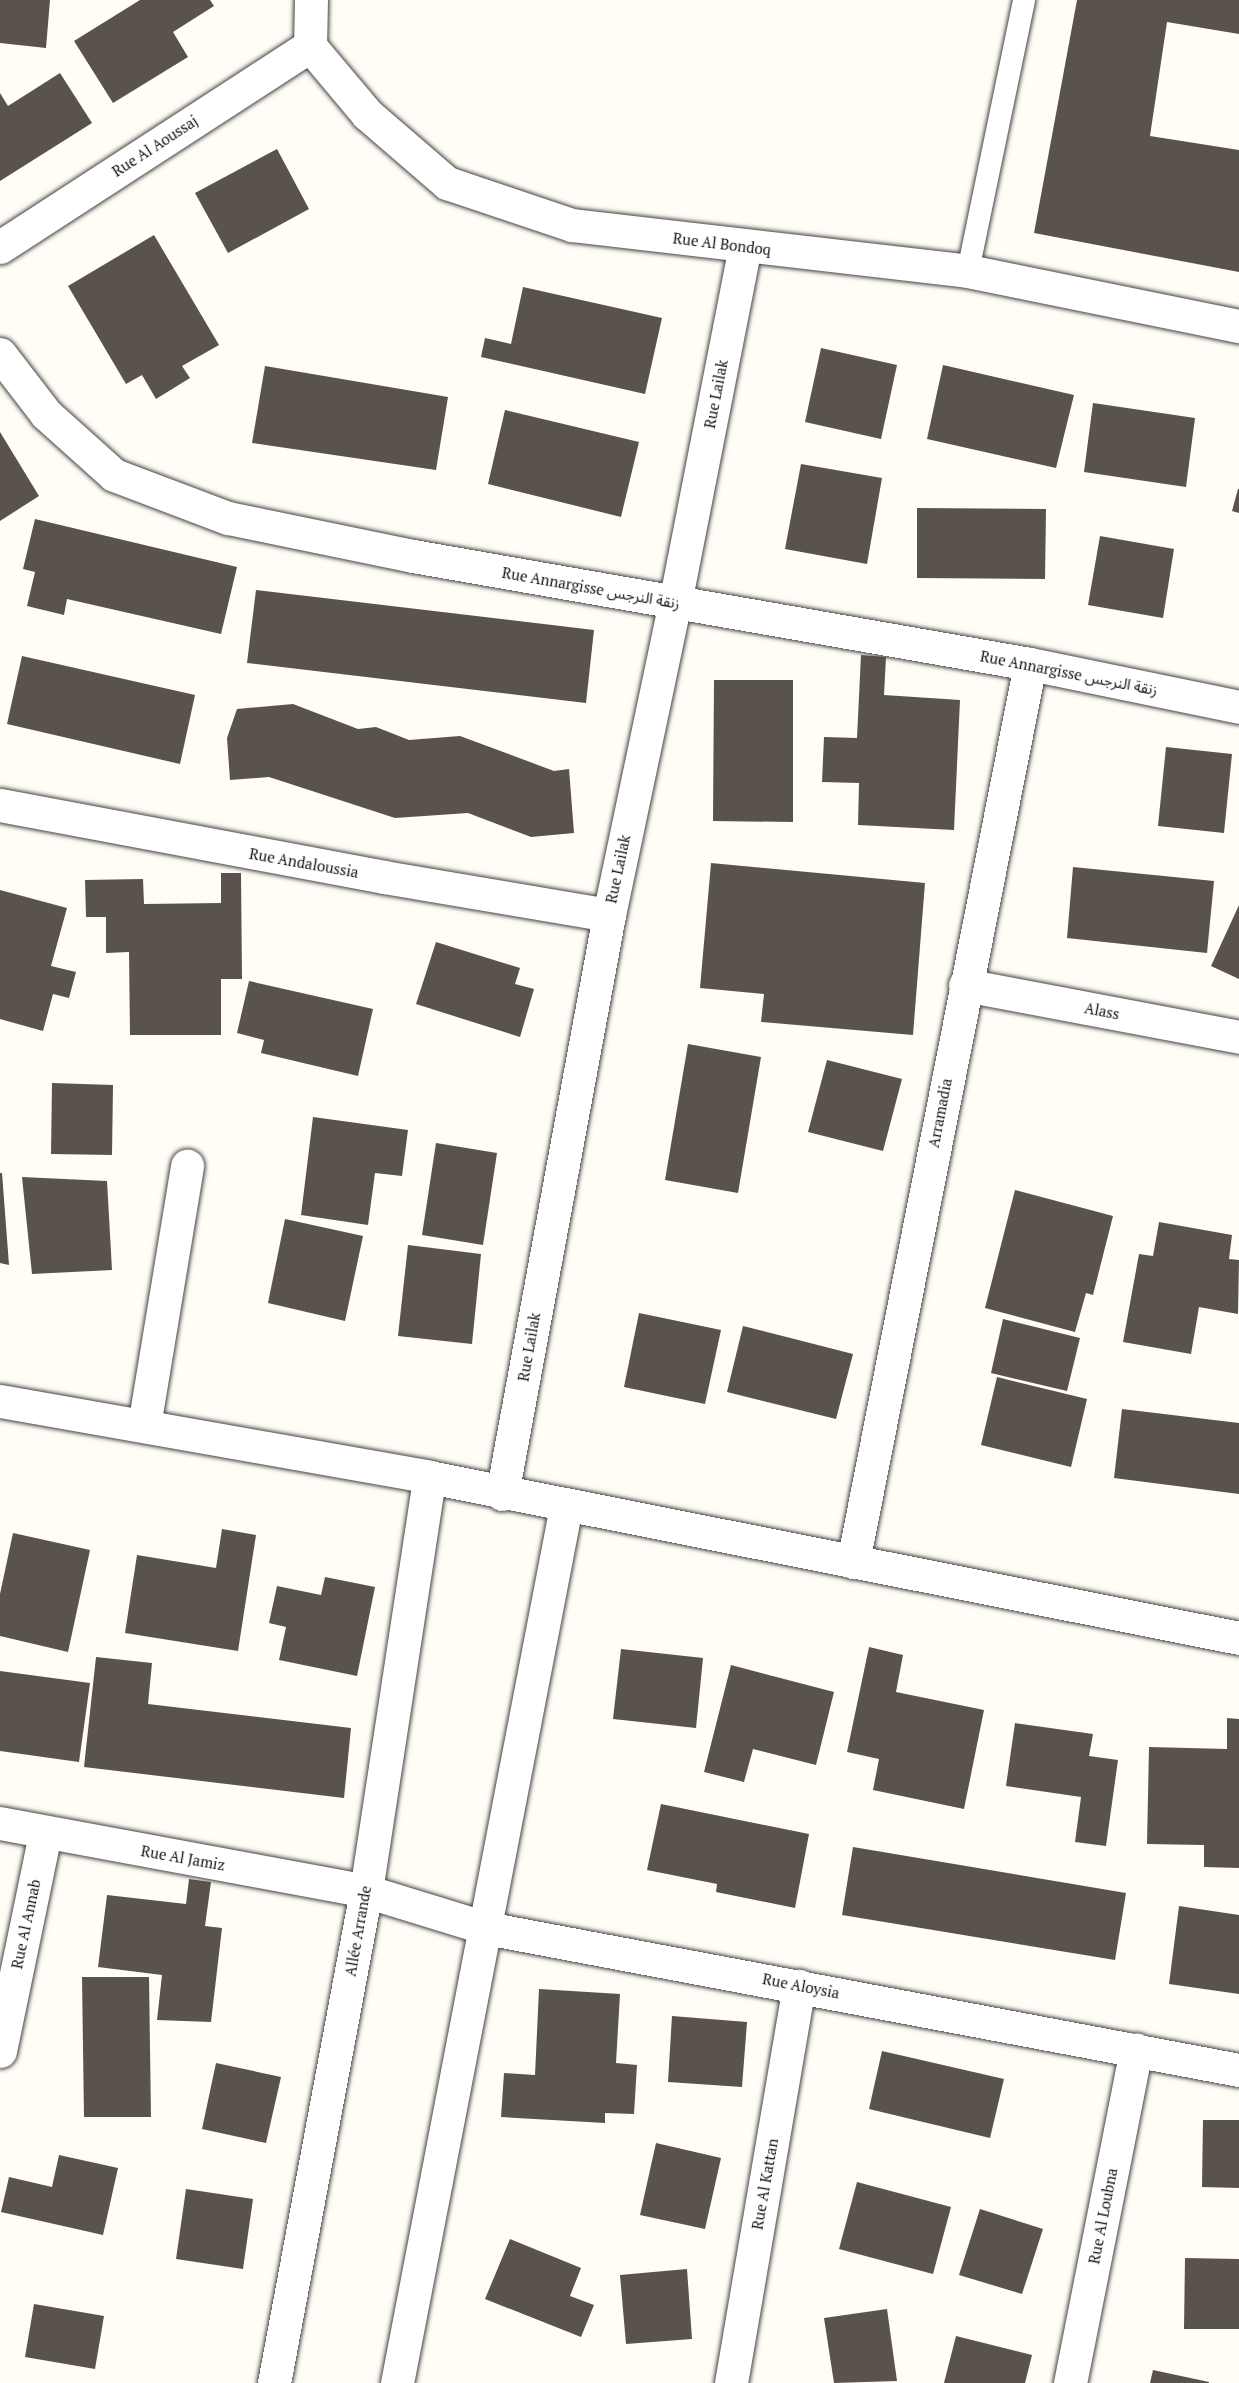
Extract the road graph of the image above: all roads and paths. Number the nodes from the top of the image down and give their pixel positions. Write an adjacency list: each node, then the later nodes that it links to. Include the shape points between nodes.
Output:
1 (311, 0): 3 (street)
2 (1024, 0): 6 (lane)
3 (310, 46): 4 (street, Rue Al Aoussaj); 5 (street, Rue Al Bondoq, via 367,114 447,183 573,225)
4 (0, 247)
5 (745, 247): 6 (street, Rue Al Bondoq); 9 (street, Rue Lailak)
6 (968, 271): 7 (street, Rue Al Bondoq)
7 (1239, 327)
8 (0, 354): 9 (street, Rue Annargisse زنقة النرجس, via 46,414 114,475 228,518)
9 (675, 603): 10 (street, Rue Annargisse زنقة النرجس); 13 (street, Rue Lailak)
10 (1029, 664): 11 (street, Rue Annargisse زنقة النرجس); 14 (street, Arramadia)
11 (1239, 707)
12 (0, 805): 13 (street, Rue Andaloussia)
13 (609, 915): 20 (street, Rue Lailak)
14 (965, 985): 15 (street, Alass); 22 (street, Arramadia)
15 (1239, 1036)
16 (187, 1166): 18 (street)
17 (0, 1401): 18 (street)
18 (144, 1426): 19 (street)
19 (429, 1477): 20 (street); 26 (street, Allée Arrande)
20 (502, 1494): 21 (street)
21 (566, 1506): 22 (street); 27 (street)
22 (853, 1562): 23 (street)
23 (1239, 1638)
24 (0, 1823): 25 (street, Rue Al Jamiz)
25 (45, 1833): 26 (street, Rue Al Jamiz); 30 (street, Rue Al Annab)
26 (366, 1892): 27 (street, Rue Aloysia); 32 (street, Allée Arrande)
27 (486, 1928): 28 (street, Rue Aloysia); 33 (street)
28 (799, 1986): 29 (street, Rue Aloysia); 34 (street, Rue Al Kattan)
29 (1136, 2049): 31 (street, Rue Aloysia); 35 (street, Rue Al Loubna)
30 (0, 2051)
31 (1239, 2070)
32 (274, 2383)
33 (397, 2383)
34 (731, 2383)
35 (1070, 2383)

